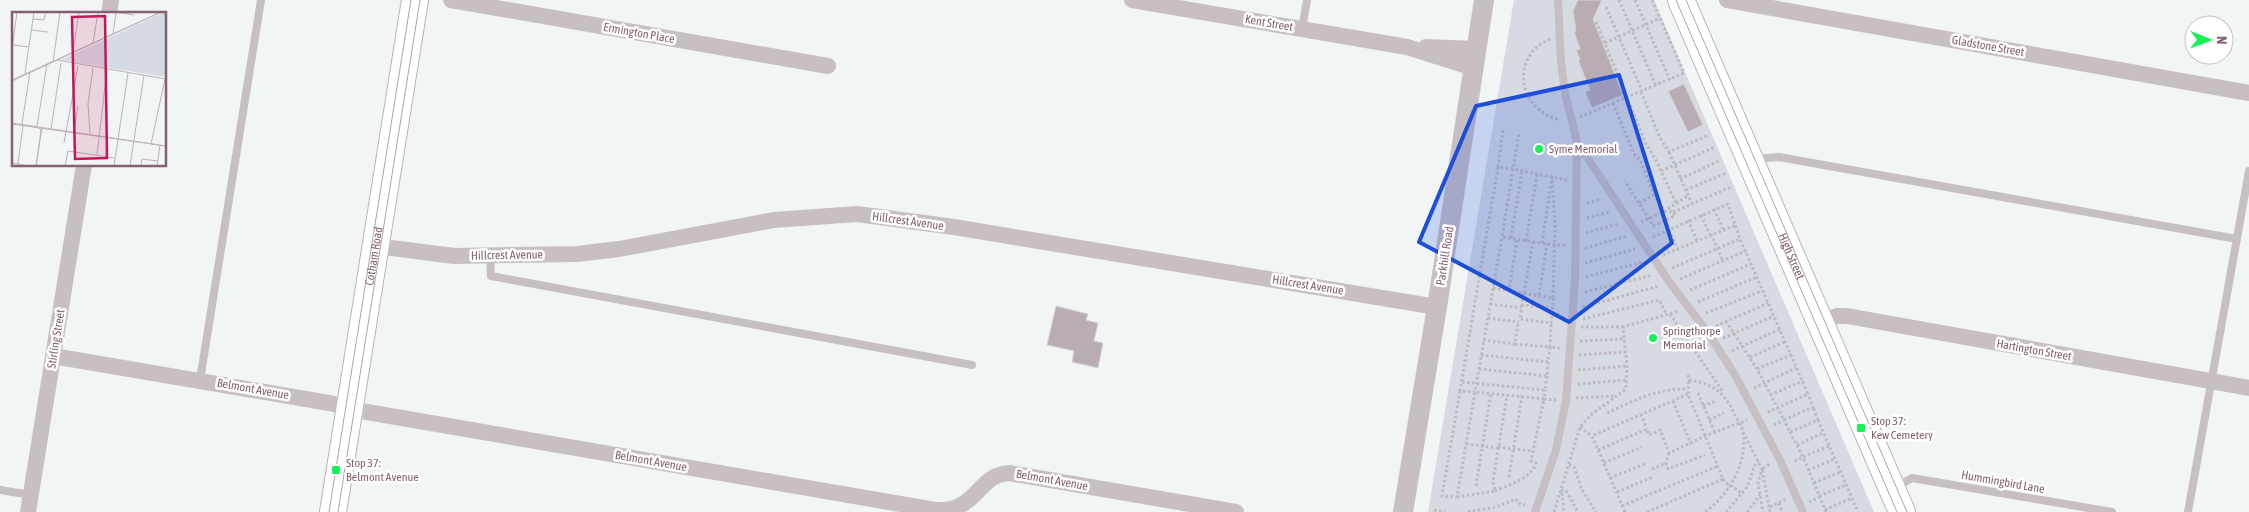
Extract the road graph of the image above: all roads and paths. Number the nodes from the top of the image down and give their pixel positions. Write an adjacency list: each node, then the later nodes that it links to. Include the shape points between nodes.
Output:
1 (261, 0): 152 (lane)
2 (415, 0): 88 (main road, Cotham Road)
3 (451, 0): 23 (street, Ermington Place)
4 (1132, 0): 17 (street, Kent Street)
5 (1307, 0): 17 (lane)
6 (1484, 0): 22 (street, Parkhill Road)
7 (1558, 0): 19 (lane)
8 (1619, 0): 18 (path)
9 (1635, 0): 16 (path)
10 (1652, 0): 14 (path)
11 (1727, 0): 27 (street, Gladstone Street)
12 (1686, 2): 38 (main road, High Street)
13 (1606, 7): 20 (path)
14 (1660, 18): 16 (path); 24 (path, via 1684,73)
15 (1596, 22): 21 (path)
16 (1646, 25): 18 (path); 24 (path)
17 (1302, 29): 22 (street, Kent Street)
18 (1632, 31): 20 (path); 25 (path)
19 (1559, 34): 30 (lane); 30 (path, via 1539,45 1528,58 1524,87 1534,107 1542,113)
20 (1619, 37): 21 (path); 26 (path)
21 (1605, 43): 28 (path)
22 (1475, 58): 112 (street, Parkhill Road)
23 (828, 66)
24 (1670, 80): 25 (path)
25 (1656, 86): 26 (path)
26 (1641, 92): 28 (path); 36 (path)
27 (2249, 93)
28 (1626, 98): 29 (path); 43 (path)
29 (1613, 103): 30 (path); 54 (path)
30 (1571, 121): 34 (lane)
31 (1503, 130): 41 (path)
32 (1519, 134): 42 (path)
33 (1709, 135): 36 (path)
34 (1577, 142): 50 (lane); 56 (lane, via 1598,170)
35 (1715, 147): 40 (path)
36 (1669, 152): 40 (path)
37 (1721, 160): 49 (path)
38 (1750, 161): 79 (lane, via 1779,157); 122 (main road, High Street)
39 (84, 166): 141 (street, Stirling Street)
40 (1674, 166): 43 (path); 49 (path)
41 (1498, 167): 42 (path); 155 (path)
42 (1513, 169): 45 (path); 75 (path)
43 (1660, 171): 58 (path)
44 (2249, 171): 79 (lane)
45 (1522, 172): 47 (path); 76 (path)
46 (1726, 173): 53 (path)
47 (1537, 175): 48 (path); 80 (path)
48 (1552, 177): 50 (path); 83 (path); 87 (path)
49 (1680, 179): 53 (path)
50 (1576, 181): 60 (lane)
51 (1625, 181): 57 (path)
52 (1731, 187): 59 (path)
53 (1686, 190): 55 (path)
54 (1654, 195): 57 (path); 63 (path)
55 (1689, 195): 58 (path); 59 (path)
56 (1612, 197): 60 (path); 61 (lane)
57 (1639, 203): 66 (path)
58 (1677, 204): 63 (path)
59 (1692, 204): 64 (path)
60 (1576, 206): 68 (lane)
61 (1621, 209): 68 (path); 69 (lane)
62 (1714, 209): 65 (path); 70 (path, via 1728,204); 72 (path)
63 (1665, 211): 64 (path); 66 (path)
64 (1673, 212): 66 (path, via 1675,216 1653,226)
65 (1701, 215): 67 (path); 74 (path)
66 (1650, 218): 69 (path)
67 (1688, 220): 71 (path); 81 (path)
68 (1576, 221): 85 (lane)
69 (1631, 223): 73 (lane); 85 (path)
70 (1736, 224): 72 (path); 77 (path)
71 (1669, 230): 86 (path); 90 (path)
72 (1723, 230): 74 (path)
73 (1638, 233): 85 (path); 86 (lane)
74 (1711, 234): 81 (path); 89 (path)
75 (1502, 237): 76 (path); 101 (path)
76 (1511, 238): 78 (path)
77 (1740, 238): 89 (path); 91 (path)
78 (1517, 239): 80 (path); 102 (path)
79 (2237, 239): 157 (lane)
80 (1526, 241): 82 (path)
81 (1697, 241): 90 (path)
82 (1533, 242): 83 (path); 104 (path)
83 (1542, 243): 84 (path)
84 (1547, 244): 87 (path); 106 (path)
85 (1575, 244): 87 (path); 96 (lane)
86 (1644, 244): 93 (lane); 96 (path)
87 (1555, 245): 108 (path)
88 (376, 246): 92 (street, Hillcrest Avenue, via 430,254); 180 (main road, Cotham Road)
89 (1717, 249): 94 (path); 97 (path)
90 (1678, 250): 93 (path)
91 (1746, 251): 94 (path); 95 (path)
92 (490, 256): 112 (street, Hillcrest Avenue, via 619,250 774,220 856,214 954,227); 145 (lane, via 491,276)
93 (1654, 258): 97 (lane); 99 (path)
94 (1723, 261): 100 (path)
95 (1751, 264): 98 (path); 107 (path, via 1686,292)
96 (1575, 266): 99 (lane)
97 (1663, 272): 100 (lane); 105 (path)
98 (1757, 277): 103 (path); 113 (path)
99 (1574, 280): 105 (lane)
100 (1672, 285): 107 (lane); 115 (path)
101 (1493, 288): 102 (path); 110 (path)
102 (1509, 291): 104 (path)
103 (1762, 291): 109 (path); 119 (path)
104 (1523, 293): 106 (path); 111 (path)
105 (1574, 295): 115 (lane)
106 (1539, 296): 108 (path)
107 (1682, 297): 113 (lane)
108 (1553, 298): 114 (path)
109 (1768, 303): 117 (path); 121 (path)
110 (1490, 304): 111 (path); 118 (path)
111 (1521, 306): 114 (path); 120 (path)
112 (1437, 307): 255 (street, Parkhill Road)
113 (1689, 307): 116 (path); 119 (lane)
114 (1553, 308): 123 (path)
115 (1573, 310): 124 (lane)
116 (1669, 314): 124 (path, via 1658,300); 125 (path); 171 (path)
117 (1774, 316): 126 (path); 128 (path)
118 (1488, 318): 120 (path); 130 (path)
119 (1698, 319): 127 (lane)
120 (1519, 321): 123 (path); 134 (path)
121 (1726, 321): 127 (path); 128 (path)
122 (1820, 322): 157 (street, Hartington Street, via 1846,316); 244 (main road, High Street)
123 (1551, 323): 136 (path)
124 (1572, 324): 125 (path); 131 (lane)
125 (1623, 327): 129 (path)
126 (1780, 329): 132 (path); 135 (path)
127 (1706, 330): 133 (lane)
128 (1734, 333): 133 (path); 135 (path)
129 (1625, 339): 131 (path); 137 (path)
130 (1483, 340): 134 (path); 138 (path)
131 (1572, 342): 142 (lane)
132 (1785, 342): 140 (path); 143 (path)
133 (1713, 343): 139 (lane)
134 (1515, 344): 136 (path)
135 (1742, 345): 139 (path); 143 (path)
136 (1550, 347): 144 (path)
137 (1626, 352): 142 (path); 146 (path)
138 (1481, 355): 144 (path); 148 (path)
139 (1722, 355): 169 (lane)
140 (1791, 355): 147 (path); 149 (path)
141 (53, 356): 152 (street, Belmont Avenue); 237 (street, Stirling Street)
142 (1571, 356): 150 (lane)
143 (1750, 357): 149 (path)
144 (1548, 362): 151 (path)
145 (972, 365)
146 (1627, 366): 150 (path); 153 (path)
147 (1796, 368): 154 (path); 156 (path)
148 (1479, 369): 151 (path); 158 (path)
149 (1757, 369): 156 (path)
150 (1570, 370): 159 (lane)
151 (1547, 376): 163 (path)
152 (200, 380): 180 (street, Belmont Avenue)
153 (1627, 380): 159 (path); 174 (path, via 1626,389)
154 (1803, 381): 170 (path); 172 (path)
155 (1462, 382): 158 (path); 162 (path)
156 (1763, 382): 169 (path); 172 (path)
157 (2212, 382): 160 (street, Hartington Street); 274 (lane)
158 (1477, 383): 163 (path); 164 (path)
159 (1568, 385): 176 (lane)
160 (2249, 388)
161 (1687, 389): 168 (path); 171 (path, via 1688,378); 183 (path, via 1654,392)
162 (1460, 390): 164 (path); 242 (path, via 1442,496)
163 (1545, 390): 175 (path)
164 (1475, 392): 165 (path); 200 (path)
165 (1491, 393): 167 (path); 203 (path)
166 (1698, 393): 179 (path)
167 (1507, 394): 173 (path); 206 (path)
168 (1688, 394): 177 (path); 199 (path)
169 (1745, 394): 186 (lane)
170 (1808, 394): 181 (path); 182 (path)
171 (1724, 395): 190 (path)
172 (1770, 395): 181 (path)
173 (1522, 396): 175 (path); 207 (path)
174 (1616, 396): 176 (path); 191 (path)
175 (1544, 399): 209 (path)
176 (1567, 399): 258 (lane, via 1556,450)
177 (1672, 401): 185 (path); 201 (path)
178 (1716, 401): 179 (path)
179 (1703, 406): 187 (path)
180 (351, 407): 249 (street, Belmont Avenue, via 935,510 946,511 963,506 994,476 1009,472); 253 (main road, Cotham Road)
181 (1777, 407): 186 (path); 188 (path)
182 (1813, 407): 188 (path); 189 (path)
183 (1607, 413)
184 (1724, 413): 187 (path)
185 (1641, 414): 192 (path); 198 (path)
186 (1758, 417): 190 (path); 193 (lane)
187 (1709, 420): 196 (path)
188 (1784, 420): 193 (path); 195 (path)
189 (1818, 420): 195 (path); 197 (path)
190 (1740, 424): 194 (path); 196 (path)
191 (1580, 427): 198 (path); 218 (path)
192 (1647, 429): 208 (path); 210 (path, via 1650,435 1660,430)
193 (1764, 429): 220 (lane)
194 (1743, 431): 214 (path); 230 (path, via 1743,453)
195 (1790, 432): 202 (path)
196 (1715, 433): 199 (path)
197 (1823, 433): 202 (path); 204 (path)
198 (1592, 436): 208 (path)
199 (1705, 436): 201 (path); 219 (path)
200 (1466, 444): 203 (path); 242 (path)
201 (1691, 444): 210 (path)
202 (1797, 445): 212 (path)
203 (1482, 446): 206 (path); 232 (path)
204 (1829, 446): 212 (path); 213 (path)
205 (1642, 447): 215 (path)
206 (1498, 448): 207 (path); 235 (path, via 1493,481)
207 (1514, 449): 209 (path); 225 (path)
208 (1598, 450): 215 (path)
209 (1533, 452): 235 (path, via 1531,461 1536,463 1534,469)
210 (1669, 453): 217 (path)
211 (1705, 455): 217 (path, via 1668,469)
212 (1803, 458): 220 (path); 223 (path)
213 (1835, 459): 223 (path); 224 (path)
214 (1758, 461): 221 (path); 238 (path)
215 (1604, 463): 227 (path)
216 (1647, 463): 227 (path)
217 (1666, 463): 222 (path)
218 (1569, 465): 234 (path); 262 (path, via 1574,466 1582,490)
219 (1718, 466): 228 (path); 247 (path)
220 (1783, 467): 240 (lane)
221 (1762, 468): 239 (path, via 1758,483); 248 (path)
222 (1652, 469)
223 (1808, 470): 229 (path)
224 (1840, 472): 229 (path); 231 (path)
225 (1509, 477)
226 (1653, 477): 236 (path)
227 (1610, 478): 236 (path)
228 (1723, 479): 230 (path); 264 (path)
229 (1814, 483): 241 (path)
230 (1730, 485): 238 (path); 265 (path)
231 (1846, 485): 241 (path); 243 (path)
232 (1476, 486)
233 (0, 490): 237 (lane)
234 (1561, 490): 259 (path); 260 (path); 261 (path, via 1566,491)
235 (1495, 491): 242 (path)
236 (1616, 492): 247 (path)
237 (31, 494): 252 (street, Stirling Street)
238 (1742, 494): 266 (path)
239 (1761, 494): 267 (path); 268 (path)
240 (1796, 494): 245 (path); 271 (lane)
241 (1819, 496): 251 (path)
242 (1457, 497)
243 (1852, 498): 251 (path); 272 (path)
244 (1897, 500): 273 (lane, Hummingbird Lane, via 1912,478)
245 (1779, 503): 248 (path); 270 (path)
246 (1528, 506): 257 (path, via 1516,499 1496,508)
247 (1622, 506): 263 (path)
248 (1770, 507): 269 (path)
249 (1185, 508): 254 (street, Belmont Avenue)
250 (1434, 510): 256 (path)
251 (1825, 511)
252 (28, 512)
253 (333, 512)
254 (1236, 512)
255 (1403, 512)
256 (1445, 512)
257 (1468, 512)
258 (1535, 512)
259 (1554, 512)
260 (1564, 512)
261 (1578, 512)
262 (1596, 512)
263 (1625, 512)
264 (1647, 512)
265 (1704, 512)
266 (1726, 512)
267 (1746, 512)
268 (1763, 512)
269 (1770, 512)
270 (1782, 512)
271 (1803, 512)
272 (1857, 512)
273 (2112, 512)
274 (2188, 512)

